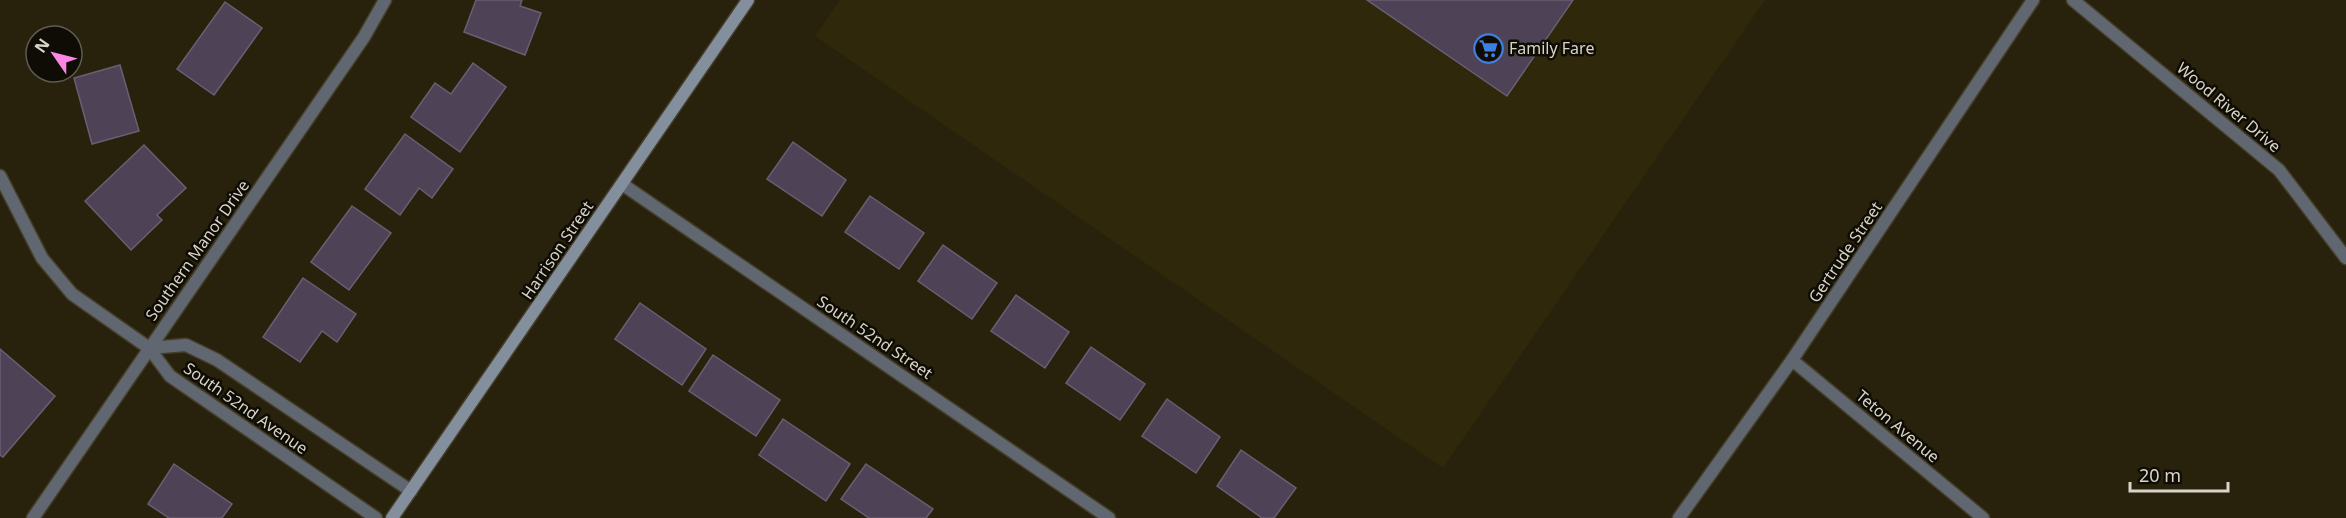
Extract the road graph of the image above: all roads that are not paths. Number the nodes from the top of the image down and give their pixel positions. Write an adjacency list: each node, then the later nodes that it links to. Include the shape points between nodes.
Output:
1 (385, 0): 8 (street, Southern Manor Drive, via 364,37)
2 (748, 0): 6 (main road, Harrison Street)
3 (2033, 0): 9 (street, Gertrude Street)
4 (2073, 0): 7 (street, Wood River Drive, via 2279,170)
5 (0, 176): 8 (street, via 42,258 72,294)
6 (622, 184): 10 (main road, Harrison Street); 14 (street, South 52nd Street)
7 (2346, 258)
8 (149, 348): 10 (street, South 52nd Avenue, via 186,345 217,360); 11 (street, Southern Manor Drive); 12 (street, South 52nd Avenue, via 170,376)
9 (1792, 360): 15 (street, Gertrude Street); 16 (street, Teton Avenue)
10 (411, 490): 13 (main road, Harrison Street)
11 (33, 518)
12 (376, 518)
13 (392, 518)
14 (1109, 518)
15 (1679, 518)
16 (1983, 518)

